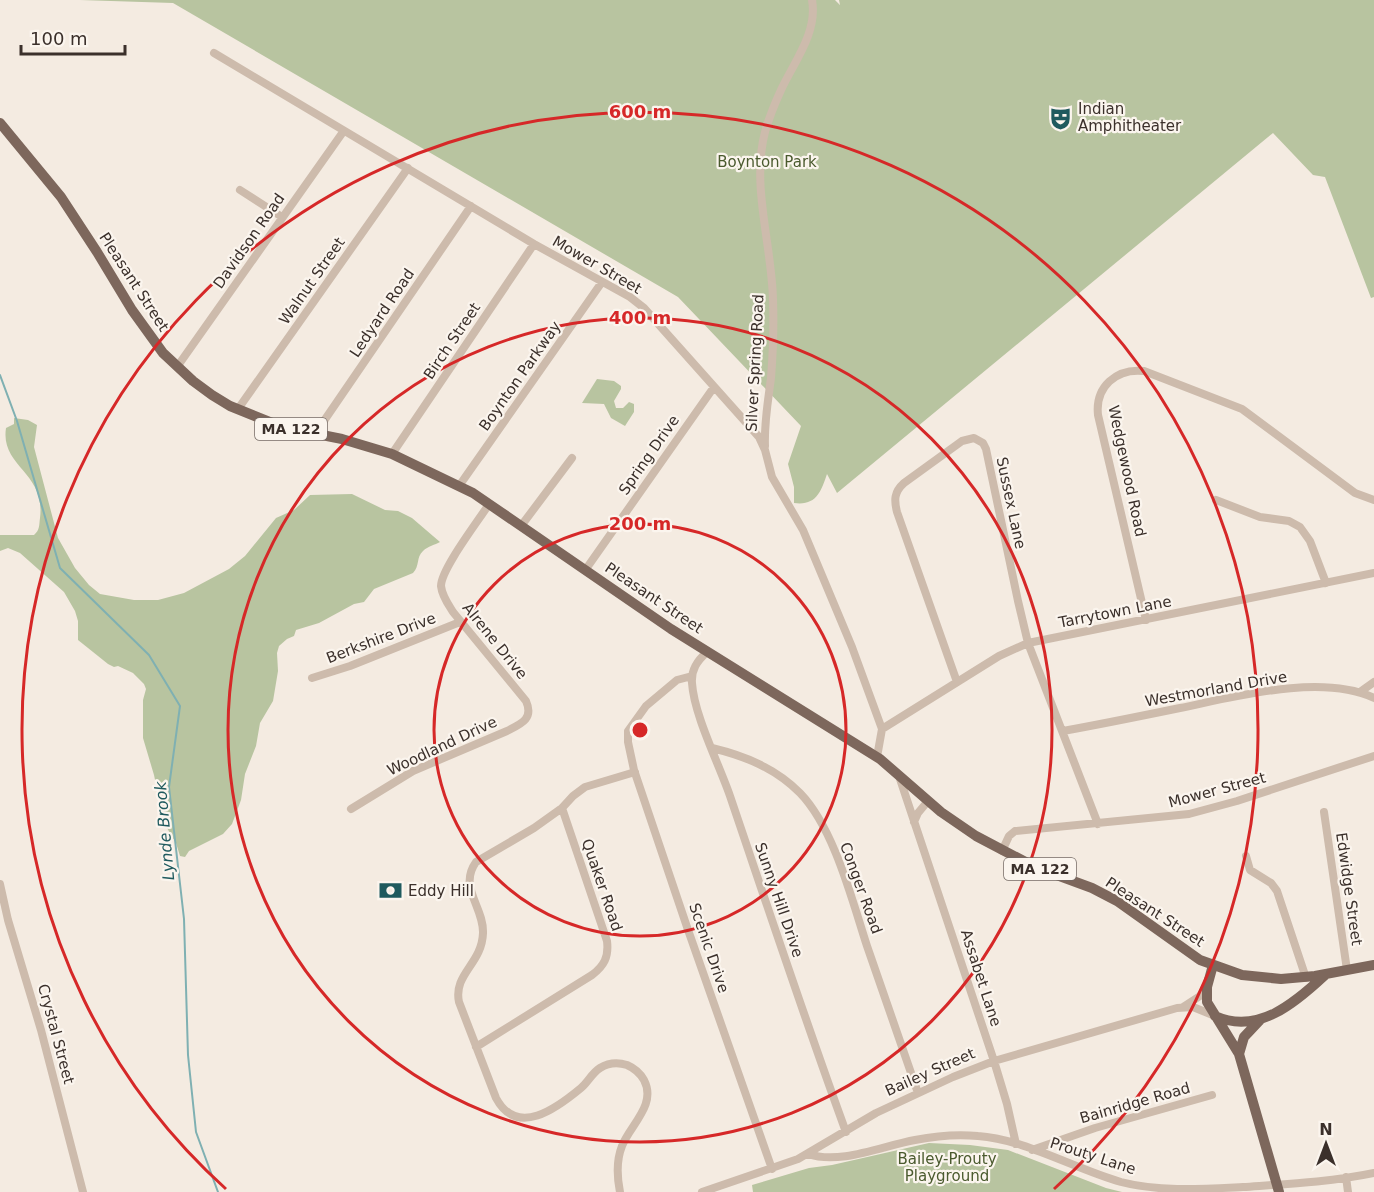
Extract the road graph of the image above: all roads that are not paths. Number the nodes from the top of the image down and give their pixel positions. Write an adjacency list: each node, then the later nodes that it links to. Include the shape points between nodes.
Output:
1 (812, 0): 15 (street, Silver Spring Road, via 806,38 772,110 760,158 773,298)
2 (214, 53): 4 (street, Mower Street)
3 (0, 123): 11 (main road, Pleasant Street / MA 122, via 61,197 150,336)
4 (343, 132): 5 (street, Mower Street); 8 (street, Davidson Road)
5 (408, 168): 7 (street, Mower Street); 13 (street, Walnut Street)
6 (240, 190): 8 (street)
7 (471, 206): 9 (street, Mower Street); 14 (street, Ledyard Road)
8 (282, 217): 11 (street, Davidson Road)
9 (534, 244): 10 (street, Mower Street); 16 (street, Birch Street)
10 (602, 282): 12 (street, Mower Street, via 644,308); 18 (street, Boynton Parkway)
11 (177, 367): 13 (main road, Pleasant Street / MA 122, via 212,395)
12 (714, 387): 15 (street, Mower Street, via 747,422); 23 (street, Spring Drive)
13 (238, 409): 14 (main road, Pleasant Street / MA 122, via 282,427)
14 (315, 434): 16 (main road, Pleasant Street / MA 122)
15 (765, 450): 37 (street, Mower Street, via 768,469 819,562)
16 (392, 454): 18 (main road, Pleasant Street / MA 122)
17 (572, 458): 22 (street)
18 (459, 486): 21 (main road, Pleasant Street / MA 122)
19 (1216, 500): 25 (street, via 1300,527 1310,541)
20 (1374, 500): 26 (street, Wedgewood Road, via 1351,490 1242,409 1144,371 1115,376 1100,393 1097,408)
21 (489, 504): 22 (main road, Pleasant Street / MA 122); 27 (street, Alrene Drive, via 442,580 444,598)
22 (521, 525): 23 (main road, Pleasant Street / MA 122)
23 (585, 569): 29 (main road, Pleasant Street / MA 122)
24 (1374, 573): 25 (street, Tarrytown Lane)
25 (1326, 583): 26 (street, Tarrytown Lane)
26 (1146, 620): 28 (street, Tarrytown Lane)
27 (460, 622): 31 (street, Berkshire Drive); 36 (street, Alrene Drive)
28 (1028, 643): 32 (street, Tarrytown Lane); 32 (street, Sussex Lane, via 986,449 979,440 967,439 901,486 895,500); 38 (street, Sussex Lane)
29 (707, 652): 30 (street, via 694,667); 41 (main road, Pleasant Street / MA 122)
30 (692, 676): 39 (street, Sunny Hill Drive, via 695,702); 42 (street, Scenic Drive, via 677,680 631,725 628,734)
31 (312, 678)
32 (957, 682): 37 (street, Tarrytown Lane)
33 (1374, 682): 34 (street)
34 (1360, 692): 35 (street, Westmorland Drive); 38 (street, Westmorland Drive, via 1330,688 1270,691)
35 (1374, 698)
36 (525, 701): 46 (street, Woodland Drive, via 529,712 521,724 413,771)
37 (882, 729): 41 (street)
38 (1063, 731): 49 (street, Sussex Lane)
39 (712, 748): 67 (street, Conger Road, via 767,767 800,793 818,818 840,868); 69 (street, Sunny Hill Drive)
40 (1374, 756): 49 (street, Mower Street, via 1209,809)
41 (877, 757): 43 (main road, Pleasant Street / MA 122)
42 (635, 772): 45 (street, via 585,787); 73 (street, Scenic Drive)
43 (899, 775): 44 (main road, Pleasant Street / MA 122); 48 (street, Assabet Lane)
44 (924, 797): 48 (street); 50 (main road, Pleasant Street / MA 122)
45 (562, 808): 64 (street, via 517,839 481,857 470,872 469,888 481,914 483,935 478,956 460,981 458,993); 64 (street, Quaker Road, via 607,941 607,956 592,975)
46 (351, 809)
47 (1324, 812): 55 (street, Edwidge Street)
48 (913, 818): 66 (street, Assabet Lane)
49 (1098, 824): 50 (street, Mower Street, via 1014,832)
50 (1002, 851): 53 (main road, Pleasant Street / MA 122, via 1117,901 1187,952)
51 (1246, 856): 57 (street, via 1250,870 1277,891)
52 (0, 884): 77 (street, Crystal Street)
53 (1213, 965): 58 (main road, Pleasant Street / MA 122, via 1252,977); 59 (main road)
54 (1374, 965): 55 (main road, Pleasant Street / MA 122)
55 (1347, 970): 56 (main road, Pleasant Street / MA 122)
56 (1325, 975): 57 (main road, Pleasant Street / MA 122); 60 (main road)
57 (1306, 978): 58 (main road, Pleasant Street / MA 122)
58 (1293, 979): 60 (main road, via 1295,993)
59 (1207, 987): 61 (street, Bailey Street); 62 (main road, via 1208,1002)
60 (1290, 1006): 63 (main road)
61 (1181, 1008): 62 (street, Bailey Street, via 1197,1008); 66 (street, Bailey Street)
62 (1215, 1016): 63 (main road, via 1225,1020); 65 (main road)
63 (1260, 1020): 65 (main road, via 1244,1037)
64 (476, 1047): 78 (street, via 498,1103 518,1117 543,1114 604,1066 625,1064 638,1072 646,1085 647,1100 621,1148)
65 (1239, 1054): 76 (main road)
66 (994, 1061): 67 (street, Bailey Street); 70 (street, Assabet Lane)
67 (918, 1093): 69 (street, Bailey Street)
68 (1212, 1095): 71 (street, Bainridge Road)
69 (846, 1132): 72 (street, Bailey Street)
70 (1016, 1144): 71 (street, Prouty Lane); 72 (street, Prouty Lane, via 955,1135 836,1158)
71 (1032, 1150): 76 (street, Prouty Lane, via 1146,1187)
72 (808, 1154): 73 (street, Bailey Street)
73 (771, 1169): 79 (street, Bailey Street)
74 (1374, 1173): 75 (street, Prouty Lane)
75 (1346, 1177): 76 (street, Prouty Lane); 80 (street)
76 (1278, 1188)
77 (83, 1192)
78 (620, 1192)
79 (702, 1192)
80 (1348, 1192)

